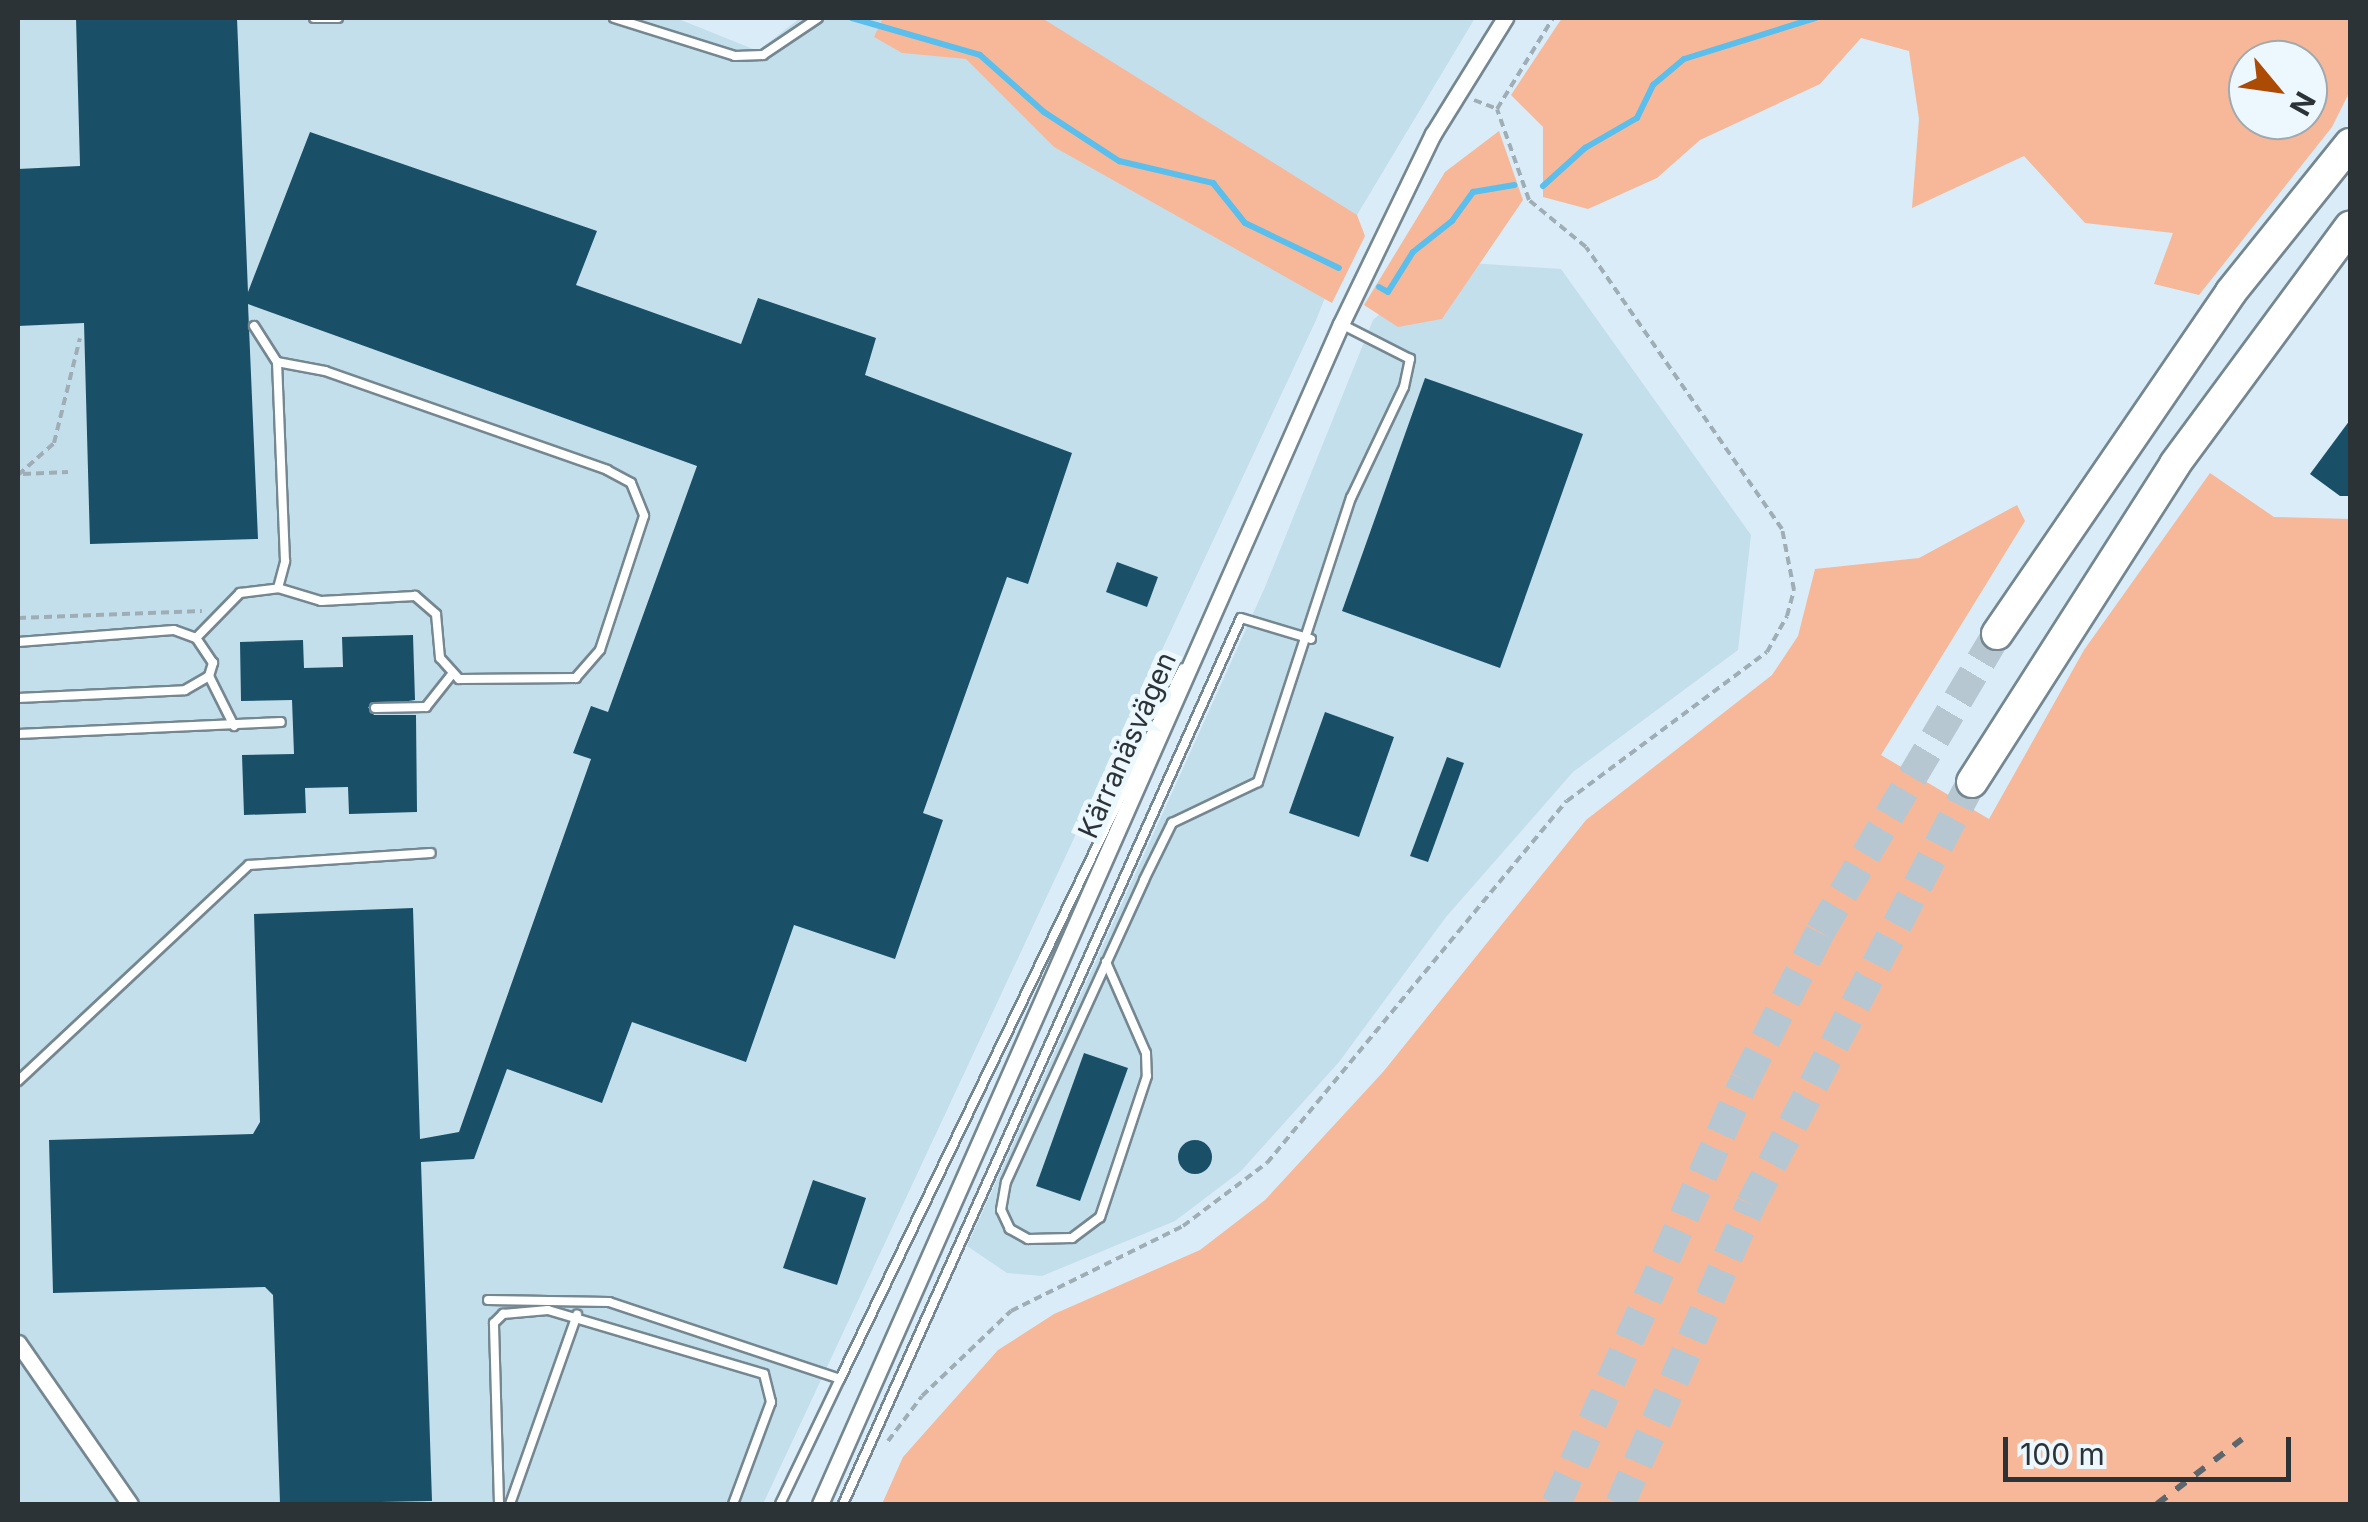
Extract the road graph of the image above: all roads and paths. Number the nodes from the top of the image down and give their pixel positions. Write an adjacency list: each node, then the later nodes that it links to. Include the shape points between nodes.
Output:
1 (314, 18): 2 (lane)
2 (338, 18)
3 (614, 18): 4 (lane, via 735,56 763,55)
4 (818, 18)
5 (1505, 18): 7 (street, Kärranäsvägen)
6 (1552, 18): 8 (path)
7 (1457, 91): 8 (path); 11 (street, Kärranäsvägen)
8 (1497, 109): 40 (path, via 1529,200 1586,247 1782,529 1794,590 1787,616 1767,652 1568,801 1268,1163 1183,1226 1011,1312 922,1396)
9 (2350, 144): 20 (highway, via 2231,292)
10 (2350, 227): 32 (highway, via 2175,464)
11 (1341, 324): 22 (lane, via 1410,359 1351,498); 24 (street, Kärranäsvägen)
12 (254, 326): 14 (lane)
13 (80, 338): 16 (path, via 54,443)
14 (277, 362): 17 (lane, via 285,543); 25 (lane, via 325,370 607,470 639,496 644,516 592,666 576,678 480,681)
15 (68, 472): 16 (path)
16 (19, 475)
17 (278, 588): 18 (lane, via 240,593); 25 (lane, via 321,600 415,596 436,614 440,658)
18 (220, 614): 19 (path); 21 (lane)
19 (18, 618)
20 (1997, 634)
21 (196, 638): 23 (lane, via 174,630); 26 (lane, via 211,650)
22 (1310, 639): 34 (lane, via 1258,782 1172,822); 47 (lane, via 1241,618)
23 (18, 642)
24 (1193, 658): 39 (lane, via 1172,678 956,1150); 46 (street, Kärranäsvägen)
25 (453, 673): 28 (lane, via 426,707)
26 (209, 676): 27 (lane, via 185,690); 30 (lane)
27 (18, 698)
28 (375, 708)
29 (282, 722): 30 (lane)
30 (234, 726): 31 (lane)
31 (18, 734)
32 (1972, 782)
33 (431, 853): 35 (lane, via 249,865)
34 (1106, 962): 34 (lane, via 1006,1182 1001,1210 1010,1229 1028,1239 1072,1238 1100,1217 1147,1076 1146,1053)
35 (18, 1080)
36 (488, 1300): 39 (lane, via 609,1302)
37 (577, 1315): 42 (lane, via 503,1314 494,1324); 43 (lane); 44 (lane, via 764,1374 771,1402)
38 (18, 1343): 41 (street)
39 (840, 1379): 45 (lane)
40 (884, 1447)
41 (130, 1504)
42 (499, 1504)
43 (510, 1504)
44 (733, 1504)
45 (780, 1504)
46 (820, 1504)
47 (843, 1504)

